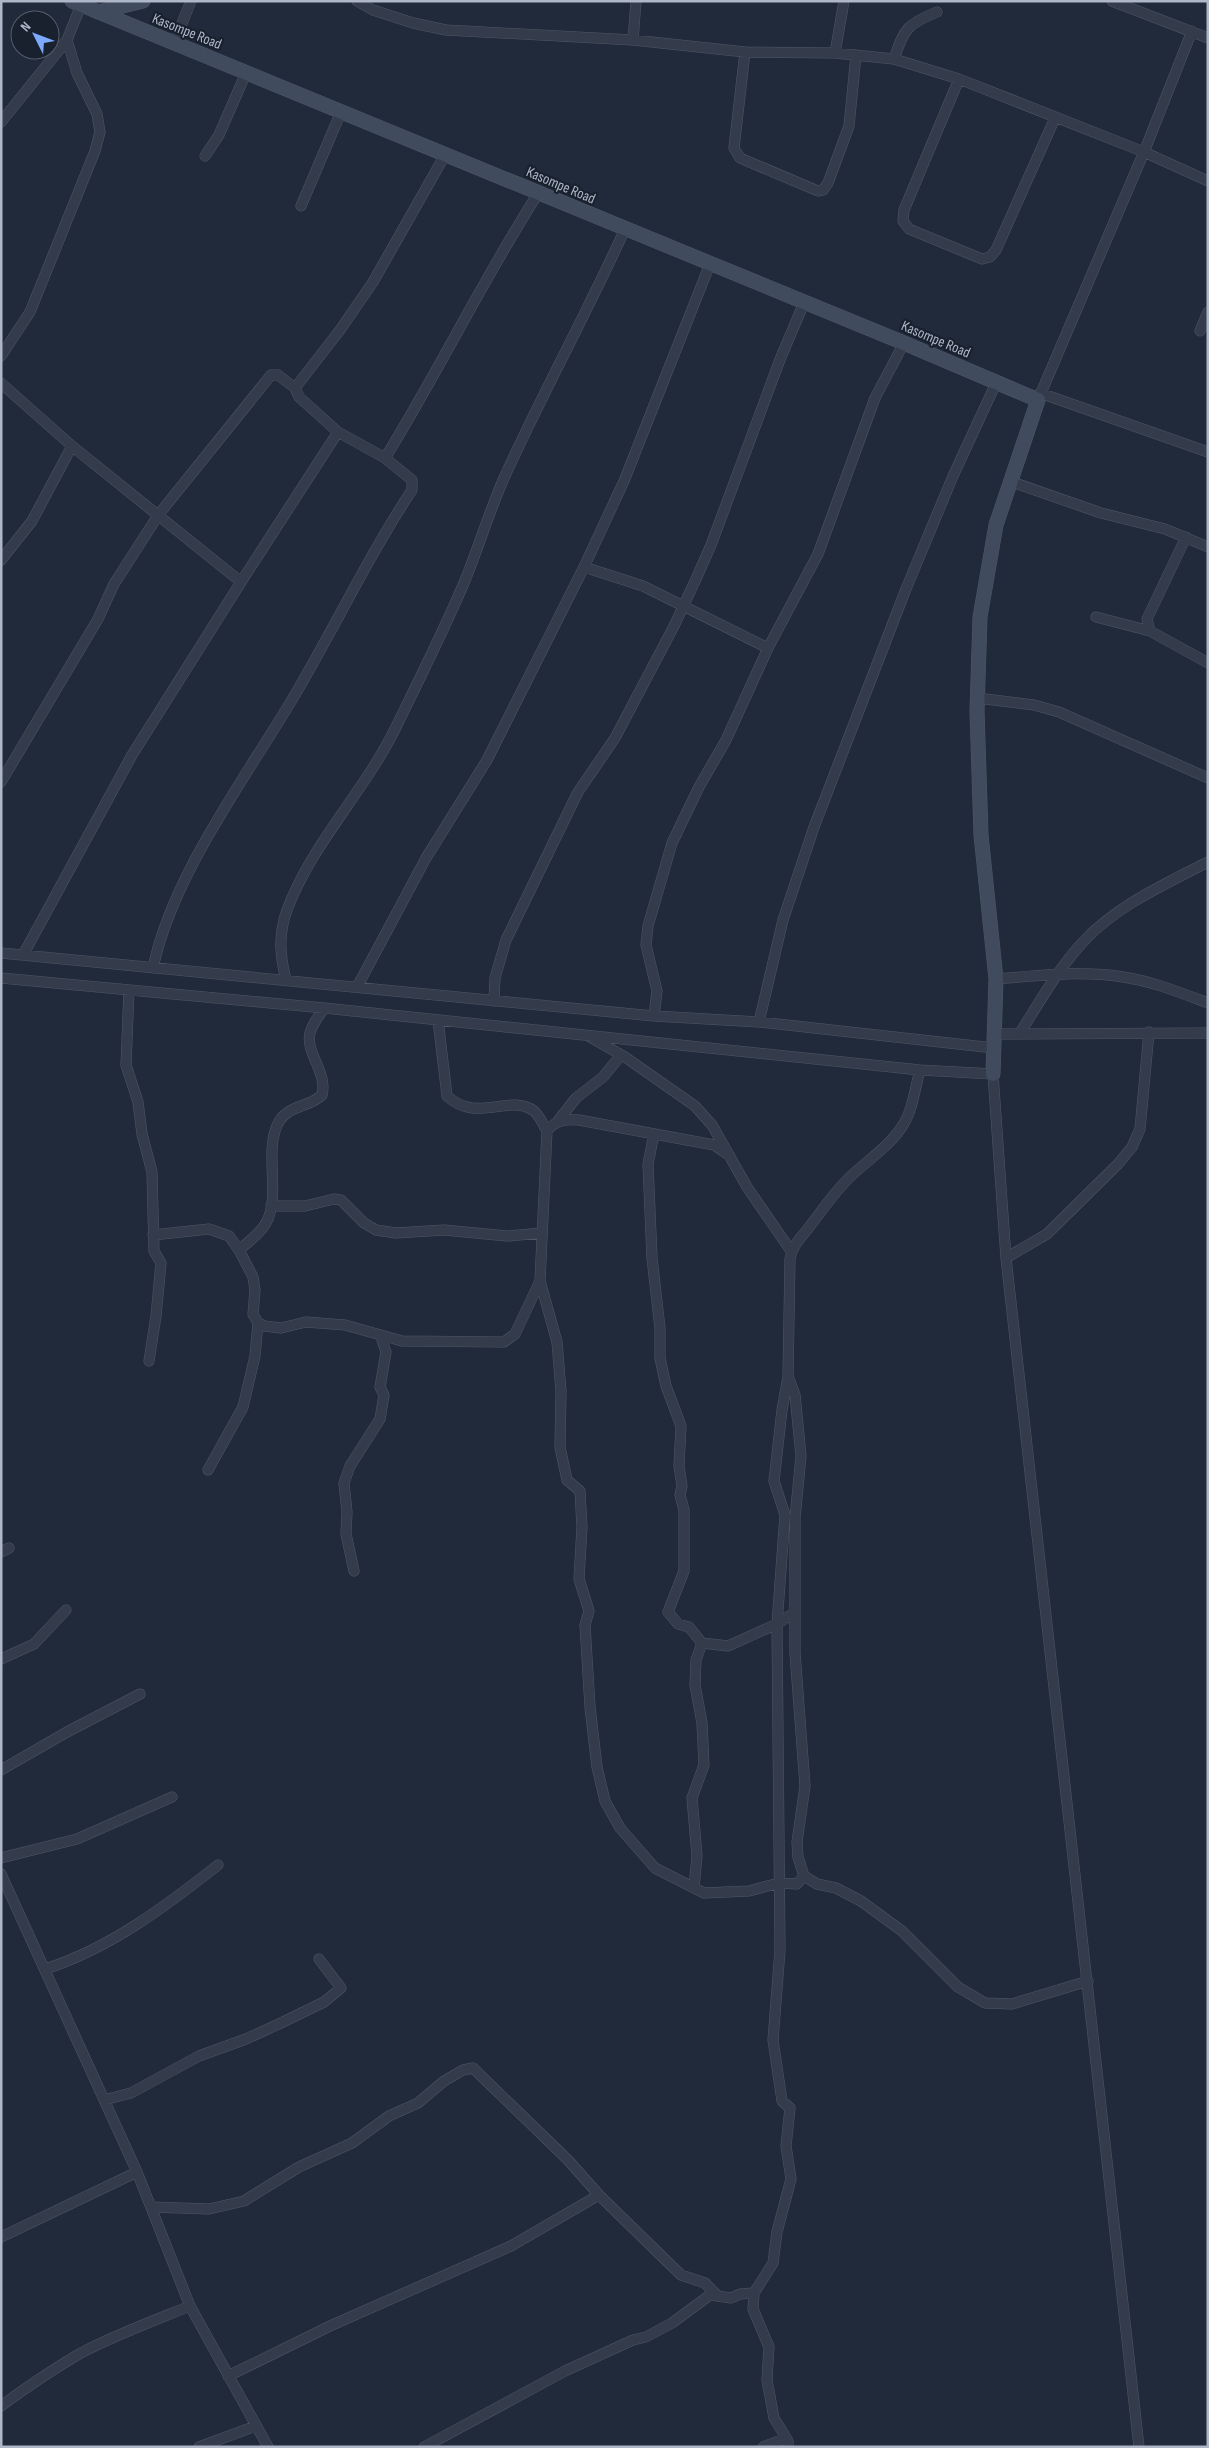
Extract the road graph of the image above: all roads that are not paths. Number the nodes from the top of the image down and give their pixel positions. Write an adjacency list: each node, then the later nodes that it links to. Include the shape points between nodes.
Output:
1 (144, 1): 8 (street)
2 (191, 1): 14 (street)
3 (357, 1): 13 (street, via 413,23 446,30)
4 (636, 1): 13 (street)
5 (844, 1): 16 (street)
6 (1112, 1): 10 (street)
7 (76, 3): 8 (street, Kasompe Road); 12 (street)
8 (97, 12): 14 (street, Kasompe Road)
9 (937, 12): 18 (street, via 907,27)
10 (1192, 31): 11 (street); 24 (street)
11 (1208, 38)
12 (68, 40): 23 (street); 36 (street, via 77,74 97,114 100,132 30,312)
13 (633, 40): 15 (street)
14 (174, 43): 19 (street, Kasompe Road)
15 (745, 52): 16 (street); 17 (street, via 736,153 740,158 818,191 828,183 848,126)
16 (835, 54): 17 (street)
17 (856, 55): 18 (street)
18 (894, 59): 20 (street)
19 (246, 73): 21 (street, Kasompe Road); 26 (street, via 219,136)
20 (960, 79): 22 (street); 22 (street, via 904,210 903,220 909,229 948,246 982,259 990,257 996,250)
21 (341, 112): 25 (street, Kasompe Road); 29 (street)
22 (1055, 118): 24 (street)
23 (1, 122)
24 (1144, 152): 27 (street); 40 (street)
25 (445, 155): 28 (street, Kasompe Road); 39 (street, via 373,282)
26 (205, 156)
27 (1208, 181)
28 (539, 192): 30 (street, Kasompe Road); 44 (street)
29 (301, 206)
30 (625, 229): 31 (street, Kasompe Road); 67 (street, via 503,480 454,606 393,733 371,773 302,876 281,934 280,954)
31 (710, 264): 32 (street, Kasompe Road); 50 (street, via 624,481)
32 (804, 303): 35 (street, Kasompe Road); 52 (street, via 711,545)
33 (1208, 312): 34 (street)
34 (1200, 331)
35 (904, 342): 37 (street, Kasompe Road); 55 (street, via 875,398 818,554)
36 (1, 356)
37 (997, 381): 40 (street, Kasompe Road); 75 (street, via 906,589 811,836 783,920)
38 (1, 383): 42 (street)
39 (295, 388): 41 (street, via 299,397); 46 (street, via 278,375 271,375)
40 (1039, 396): 43 (street); 45 (street)
41 (338, 432): 44 (street); 51 (street)
42 (72, 446): 46 (street); 49 (street, via 32,521)
43 (1208, 452)
44 (385, 458): 63 (street, via 412,480 412,490 191,870 166,923)
45 (1009, 481): 47 (street, via 1101,513); 57 (street, via 996,525 980,617)
46 (159, 514): 51 (street); 59 (street, via 114,584 98,619)
47 (1186, 537): 48 (street); 54 (street, via 1146,618)
48 (1208, 547)
49 (1, 560)
50 (584, 567): 52 (street, via 643,586); 68 (street, via 487,760 426,858)
51 (241, 582): 62 (street, via 132,755)
52 (684, 606): 55 (street); 70 (street, via 615,738 578,792 506,940 495,978)
53 (1096, 617): 54 (street)
54 (1150, 631): 56 (street)
55 (768, 648): 73 (street, via 726,740 672,843 648,926 646,945 657,992)
56 (1208, 663)
57 (977, 698): 58 (street, via 1034,705 1059,712); 66 (street, via 981,835)
58 (1208, 778)
59 (1, 782)
60 (1208, 862): 64 (street, via 1101,925)
61 (1, 952): 62 (street)
62 (23, 955): 63 (street)
63 (153, 968): 67 (street)
64 (1056, 975): 66 (street); 71 (street, via 1090,973 1124,977 1171,989); 77 (street)
65 (1, 978): 69 (street)
66 (996, 979): 80 (street)
67 (286, 980): 68 (street)
68 (357, 987): 70 (street)
69 (129, 990): 72 (street); 90 (street, via 126,1065 138,1102 152,1172)
70 (494, 1001): 73 (street)
71 (1208, 1004)
72 (324, 1008): 74 (street); 88 (street, via 309,1035 322,1079 322,1095 311,1103 293,1108 276,1128)
73 (654, 1016): 75 (street)
74 (438, 1020): 79 (street); 85 (street, via 447,1096 472,1109 506,1106 530,1109)
75 (759, 1022): 80 (street)
76 (1149, 1032): 77 (street); 78 (street); 93 (street, via 1140,1130 1132,1147 1047,1234)
77 (1020, 1033): 80 (street)
78 (1208, 1033)
79 (587, 1035): 81 (street); 82 (street)
80 (994, 1041): 83 (street)
81 (620, 1055): 84 (street, via 603,1076 576,1098); 87 (street, via 695,1106 712,1125)
82 (920, 1070): 83 (street); 92 (street, via 903,1126 842,1184)
83 (992, 1074): 93 (street)
84 (558, 1122): 85 (street); 86 (street, via 578,1120)
85 (547, 1131): 89 (street)
86 (654, 1134): 87 (street, via 714,1145); 104 (street, via 648,1164 652,1258 660,1358 666,1386 681,1426 680,1495 684,1510 684,1571 668,1612 678,1624 689,1627)
87 (730, 1156): 92 (street)
88 (271, 1206): 89 (street, via 305,1206 341,1200 364,1223 376,1230 396,1233 444,1230 507,1236); 91 (street, via 266,1224)
89 (542, 1233): 94 (street)
90 (153, 1235): 91 (street, via 209,1230 229,1236); 97 (street, via 154,1250 161,1263)
91 (239, 1250): 95 (street, via 253,1277 256,1290 253,1314)
92 (791, 1251): 98 (street)
93 (1006, 1258): 117 (street)
94 (540, 1281): 96 (street, via 515,1334 504,1342 402,1342); 114 (street, via 557,1342 561,1391 560,1447 567,1480 580,1491 582,1526 578,1578 589,1611 585,1625 590,1707 597,1767 605,1801 620,1828 655,1868)
95 (258, 1323): 96 (street, via 281,1328 306,1322 345,1325); 99 (street, via 255,1356 243,1406)
96 (381, 1336): 100 (street, via 386,1352 380,1387 384,1395 380,1419 350,1466 344,1483 348,1512 346,1534)
97 (149, 1361)
98 (788, 1377): 102 (street, via 794,1395 801,1456 795,1518); 103 (street, via 774,1481 785,1515)
99 (208, 1470)
100 (354, 1571)
101 (66, 1610): 105 (street, via 34,1644)
102 (795, 1612): 103 (street); 112 (street, via 805,1786 797,1842)
103 (777, 1624): 104 (street, via 728,1646); 113 (street)
104 (702, 1643): 114 (street, via 696,1660 695,1685 702,1723 704,1765 692,1798 697,1856)
105 (1, 1659)
106 (140, 1694): 107 (street)
107 (1, 1770)
108 (172, 1797): 109 (street, via 78,1839)
109 (1, 1858)
110 (218, 1864): 116 (street, via 136,1925 64,1963)
111 (1, 1874): 116 (street)
112 (804, 1876): 113 (street, via 797,1884); 117 (street, via 861,1901 902,1931 958,1987 985,2003 1012,2004)
113 (779, 1883): 114 (street, via 749,1891 704,1893); 123 (street, via 780,1950 773,2040 782,2101 790,2108 786,2146 791,2179 777,2232 773,2263)
114 (694, 1888)
115 (319, 1959): 118 (street, via 341,1988 324,2002 246,2039 198,2056 132,2093)
116 (45, 1969): 118 (street)
117 (1088, 1981): 134 (street, via 1094,2061)
118 (104, 2100): 119 (street)
119 (137, 2172): 121 (street); 122 (street)
120 (599, 2196): 121 (street, via 568,2160 473,2068 444,2081 418,2103 389,2116 352,2144 299,2168 244,2201 209,2209); 124 (street, via 681,2275 705,2283); 126 (street, via 511,2246 330,2326)
121 (151, 2207): 125 (street)
122 (1, 2237)
123 (754, 2293): 124 (street, via 731,2298); 129 (street, via 753,2309 769,2346 767,2380 774,2418)
124 (718, 2296): 132 (street, via 710,2295 672,2323 646,2337 564,2371)
125 (190, 2306): 126 (street); 127 (street, via 81,2353)
126 (228, 2376): 128 (street)
127 (1, 2406)
128 (256, 2426): 130 (street); 131 (street)
129 (787, 2442): 133 (street)
130 (199, 2447)
131 (268, 2447)
132 (424, 2447)
133 (763, 2447)
134 (1139, 2447)

